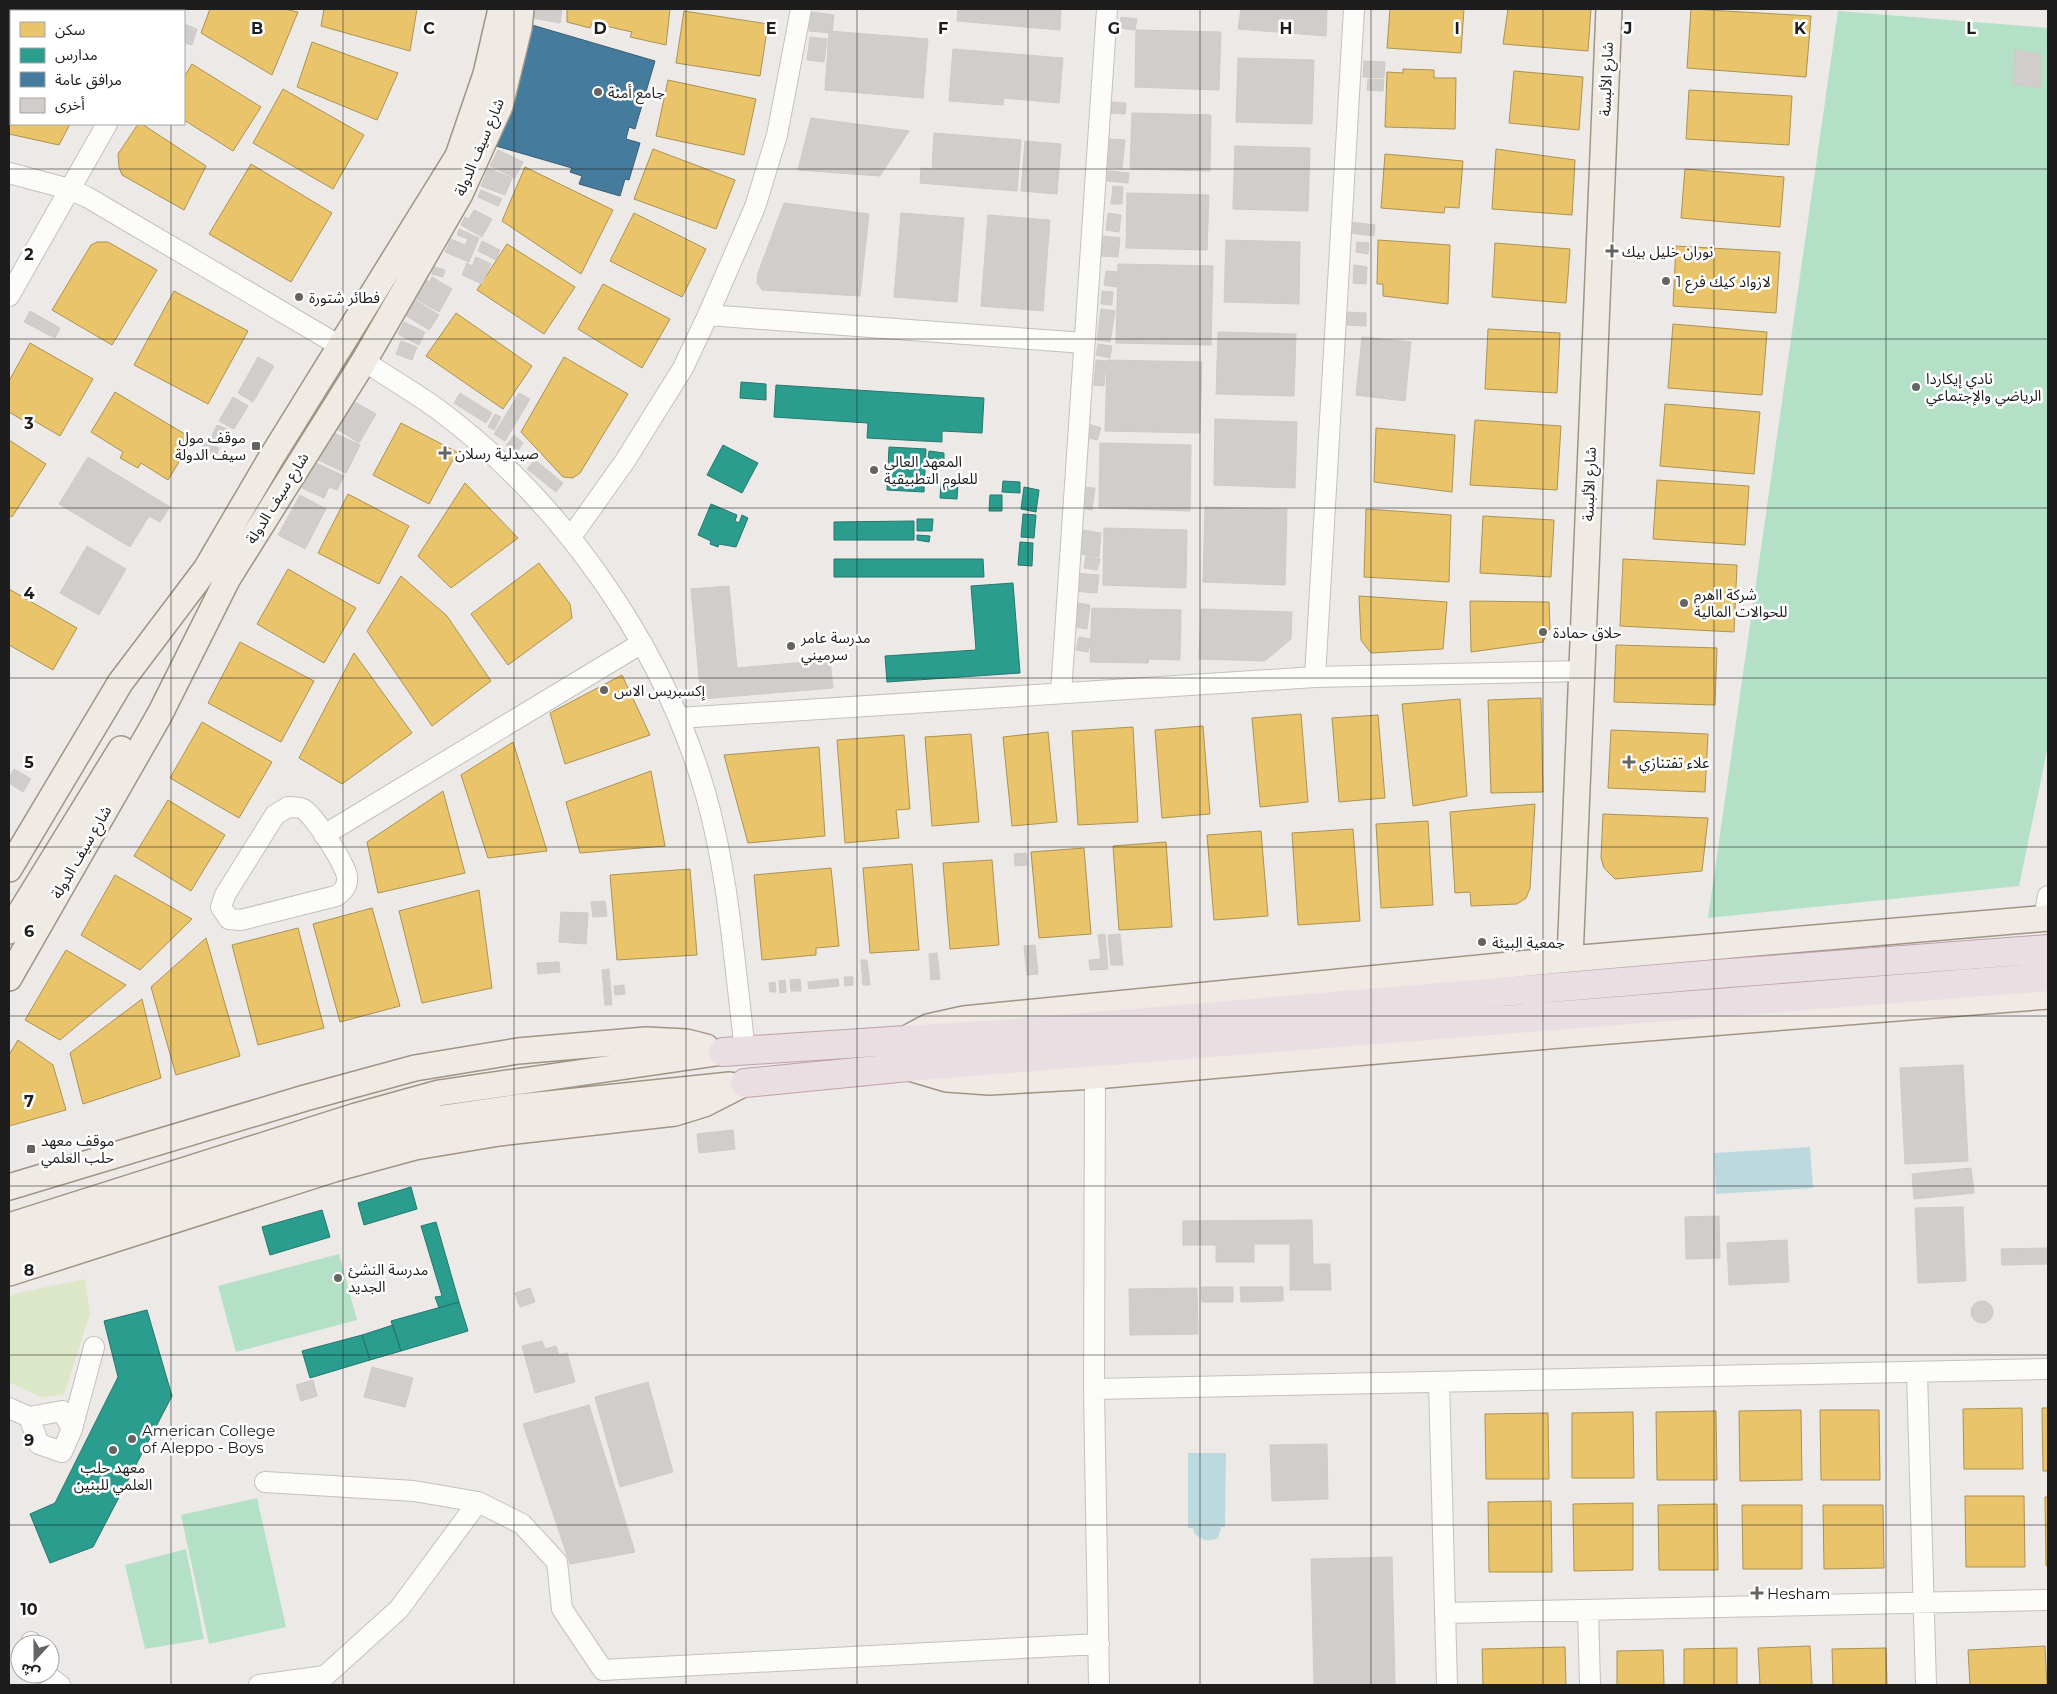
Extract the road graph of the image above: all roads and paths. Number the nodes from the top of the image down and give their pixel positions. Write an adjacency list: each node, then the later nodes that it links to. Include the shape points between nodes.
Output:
1 (501, 9): 13 (main road, شارع سيف الدولة, via 486,74 458,156)
2 (521, 9): 14 (main road, شارع سيف الدولة, via 496,114 460,194)
3 (801, 9): 11 (street, via 778,135 755,207)
4 (1107, 9): 12 (street)
5 (1354, 9): 19 (street)
6 (1609, 9): 18 (main road, شارع الألبسة)
7 (106, 125): 9 (street)
8 (9, 173): 9 (street)
9 (69, 189): 10 (street); 13 (street)
10 (9, 296)
11 (708, 315): 12 (street); 15 (street, via 683,368 625,461)
12 (1084, 344): 20 (street)
13 (340, 346): 16 (main road, شارع سيف الدولة)
14 (364, 361): 15 (street, via 440,411 509,470); 16 (main road, شارع سيف الدولة)
15 (571, 537): 17 (street)
16 (217, 573): 23 (main road); 24 (main road, شارع سيف الدولة, via 120,683); 31 (main road, شارع سيف الدولة, via 160,714)
17 (642, 643): 21 (street); 22 (street)
18 (1582, 671): 19 (street); 29 (main road, شارع الألبسة)
19 (1315, 677): 20 (street)
20 (1061, 693): 21 (street)
21 (678, 718): 34 (street, via 705,792 722,868)
22 (324, 835): 22 (street, via 310,814 295,807 281,810 225,895 221,907 224,914 229,919 241,920 340,894 347,877)
23 (41, 865): 25 (main road); 27 (main road)
24 (9, 869)
25 (9, 905)
26 (2047, 911): 29 (main road)
27 (9, 931)
28 (2048, 949): 33 (highway)
29 (1570, 959): 33 (main road, via 964,1019 928,1027)
30 (2048, 977): 35 (highway)
31 (9, 978)
32 (2048, 996): 36 (main road)
33 (905, 1039): 34 (highway)
34 (734, 1050): 38 (main road, via 686,1042 646,1040 518,1051 415,1068); 39 (main road, via 439,1094 356,1116)
35 (908, 1067): 36 (main road, via 948,1079 989,1082); 37 (highway)
36 (1095, 1076): 46 (street)
37 (745, 1083): 40 (main road, via 436,1119 355,1141); 41 (main road, via 704,1104 675,1113 499,1133 415,1147 334,1169)
38 (9, 1187)
39 (9, 1226)
40 (9, 1250)
41 (9, 1273)
42 (94, 1347): 49 (street)
43 (2048, 1369): 44 (street)
44 (1917, 1372): 45 (street); 53 (street)
45 (1439, 1382): 46 (street); 55 (street)
46 (1094, 1389): 56 (street)
47 (9, 1408): 48 (street)
48 (29, 1417): 49 (street, via 62,1411); 49 (street, via 39,1444 62,1452)
49 (72, 1430)
50 (265, 1482): 51 (street, via 414,1491)
51 (478, 1502): 56 (street, via 522,1524 557,1562 562,1609 603,1670); 57 (street, via 399,1609 325,1676)
52 (2048, 1600): 53 (street)
53 (1924, 1603): 54 (street); 61 (street)
54 (1588, 1610): 55 (street); 60 (street)
55 (1445, 1613): 59 (street)
56 (1099, 1644): 58 (street)
57 (259, 1685)
58 (1099, 1685)
59 (1447, 1685)
60 (1590, 1685)
61 (1926, 1685)

